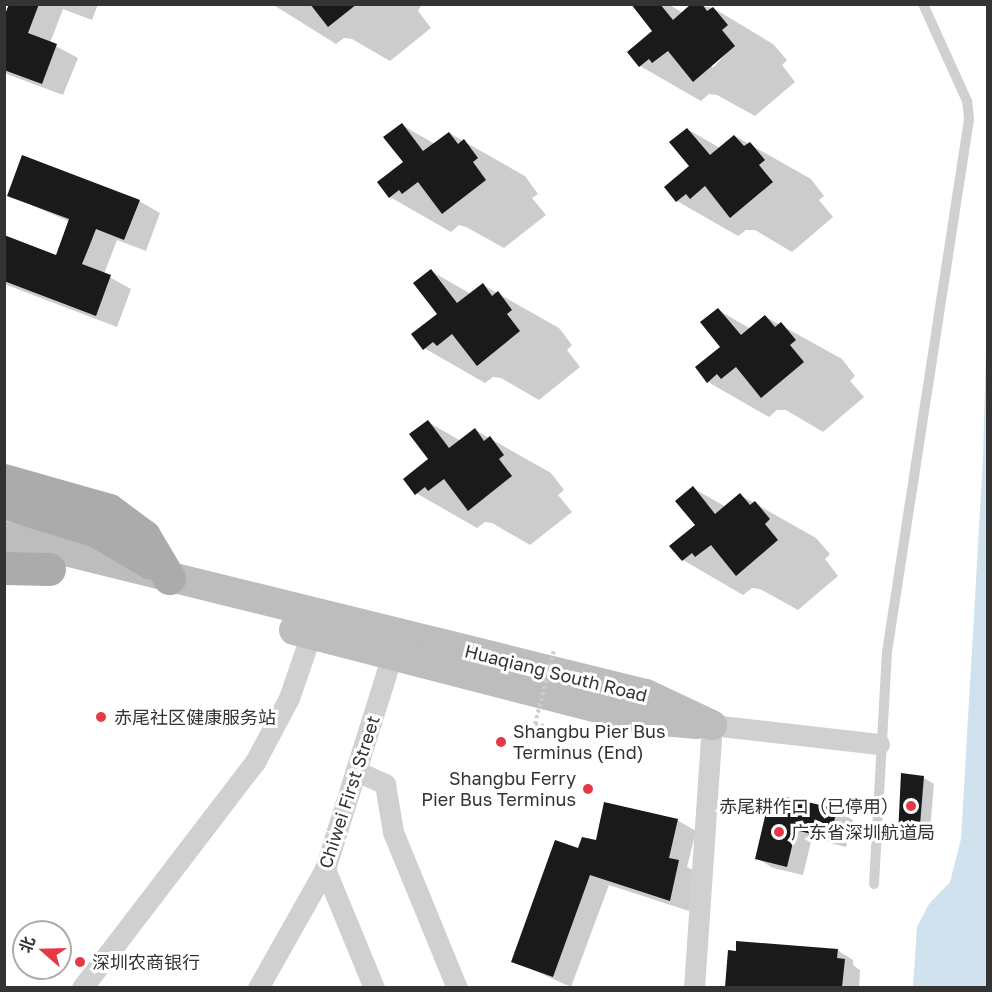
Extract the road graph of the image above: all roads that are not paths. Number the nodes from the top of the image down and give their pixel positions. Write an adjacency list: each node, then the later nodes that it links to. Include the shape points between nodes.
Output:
1 (923, 4): 12 (lane, via 967,101 969,119 887,652)
2 (4, 480): 8 (main road, via 109,510 144,536)
3 (4, 503): 8 (main road, via 97,531)
4 (4, 536): 8 (main road, Huaqiang South Road)
5 (4, 558): 7 (main road, Huaqiang South Road)
6 (4, 568): 7 (main road)
7 (49, 569): 9 (main road, Huaqiang South Road)
8 (169, 578): 11 (main road, Huaqiang South Road, via 646,694)
9 (311, 634): 10 (main road, Huaqiang South Road); 16 (street, via 289,698 255,762)
10 (392, 655): 11 (main road, Huaqiang South Road, via 640,718); 13 (street, Chiwei First Street)
11 (712, 725): 12 (street); 20 (street)
12 (879, 744): 15 (lane)
13 (356, 771): 14 (street, Chiwei First Street); 19 (street, via 385,784 393,832)
14 (325, 869): 17 (street, Chiwei First Street); 18 (street)
15 (874, 884)
16 (82, 987)
17 (258, 987)
18 (374, 987)
19 (457, 987)
20 (694, 987)

